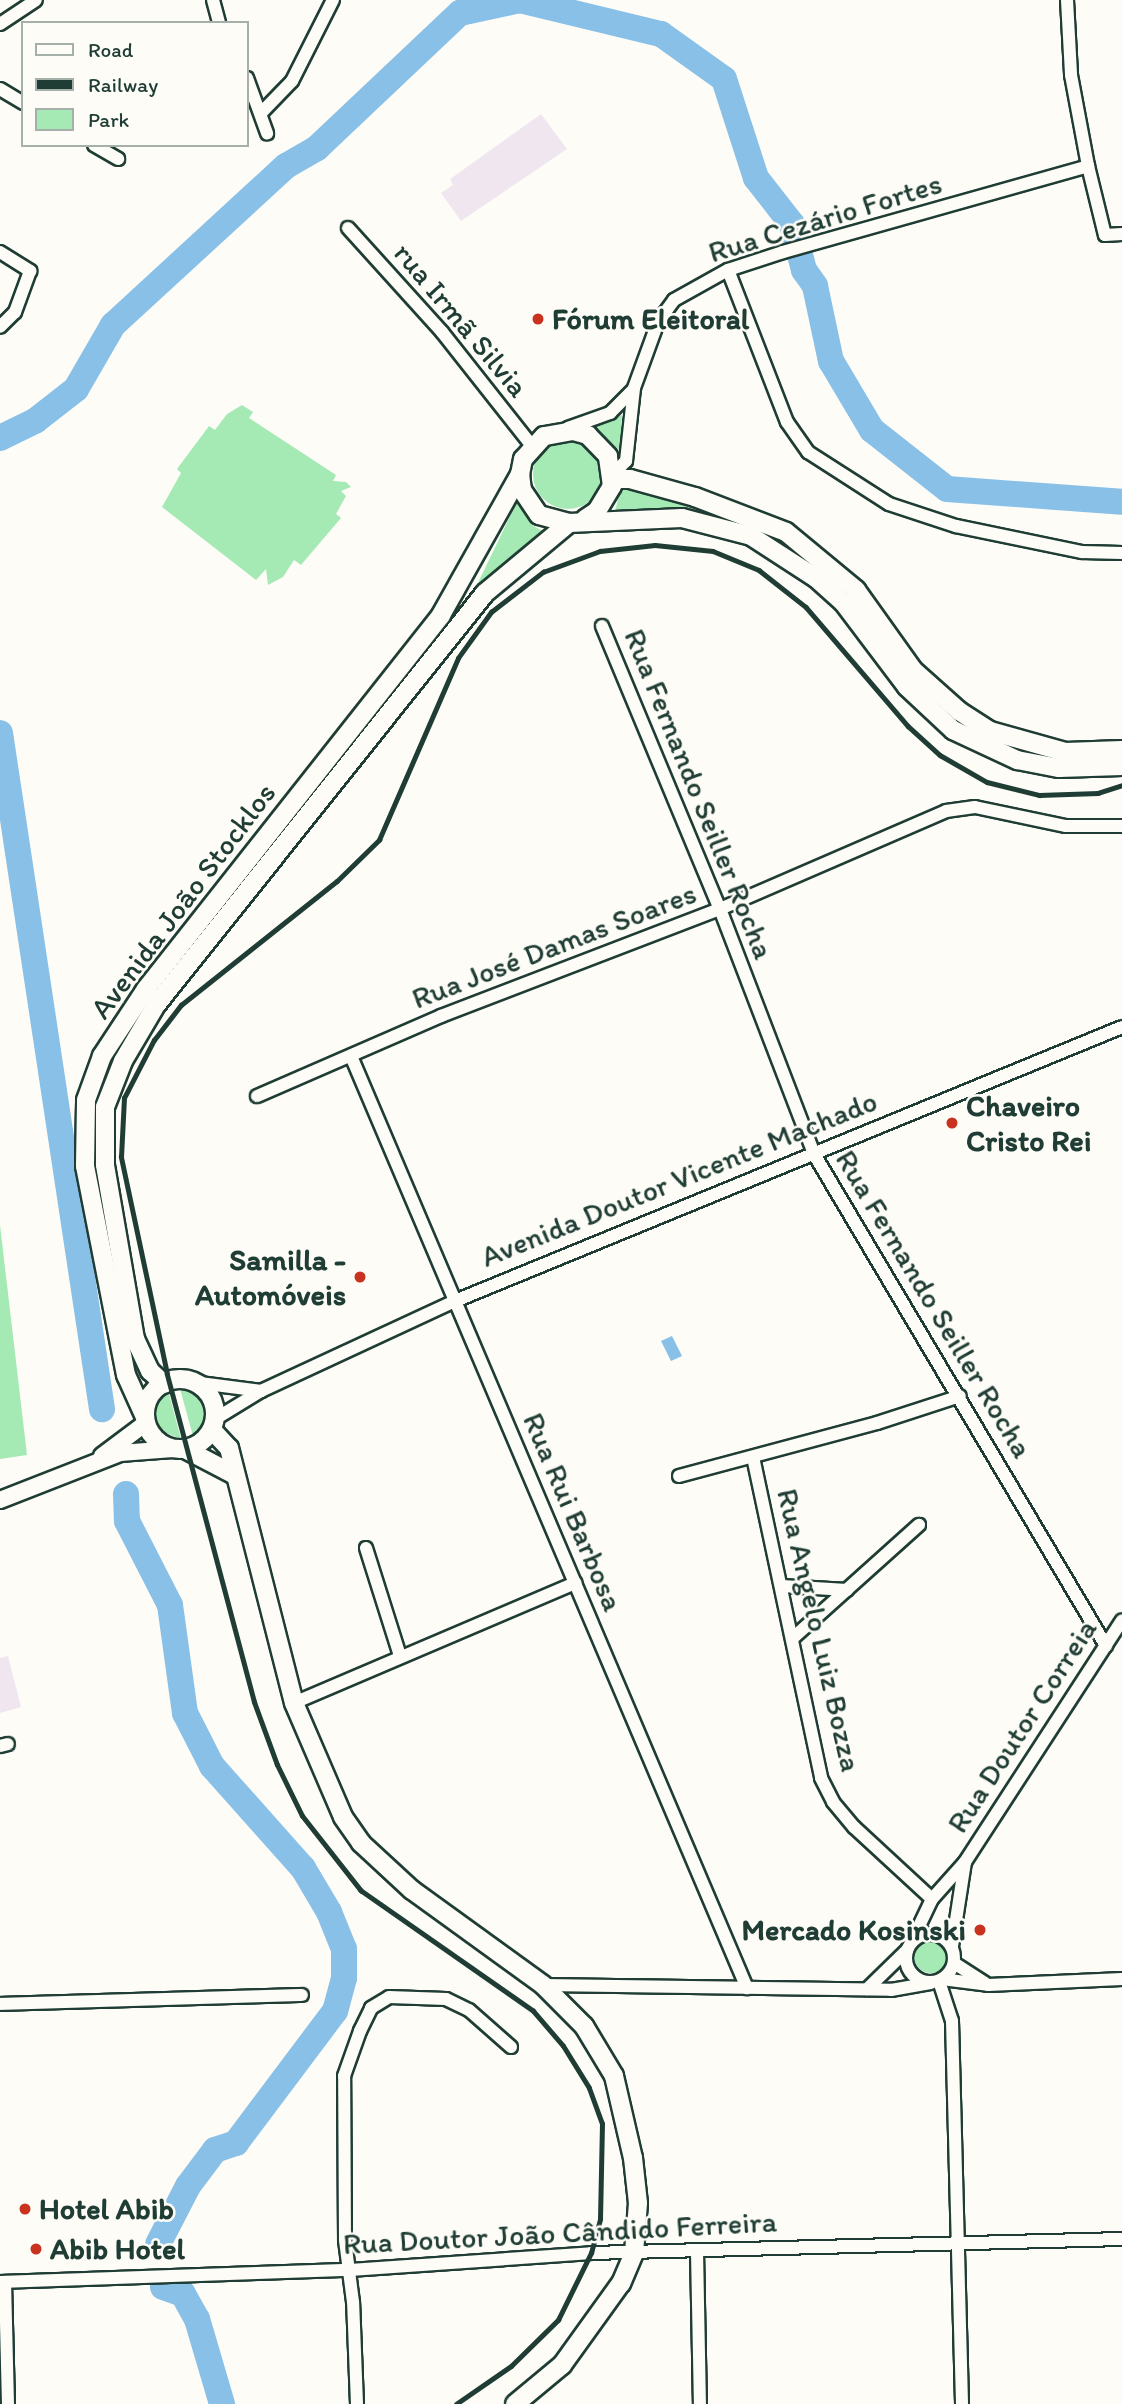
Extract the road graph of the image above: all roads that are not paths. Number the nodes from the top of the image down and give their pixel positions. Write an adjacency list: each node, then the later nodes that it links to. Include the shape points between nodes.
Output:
1 (36, 0): 6 (street)
2 (213, 0): 5 (street)
3 (333, 0): 10 (street, via 292,81)
4 (1067, 0): 14 (street, via 1070,75)
5 (218, 21)
6 (0, 24)
7 (248, 80): 10 (street)
8 (0, 89): 9 (street)
9 (21, 102)
10 (262, 112): 11 (street)
11 (267, 133)
12 (97, 147): 13 (street)
13 (118, 159)
14 (1088, 166): 16 (street, via 1105,235); 18 (street, Rua Cezário Fortes)
15 (348, 228): 22 (street, rua Irmã Silvia, via 442,332)
16 (1122, 234)
17 (0, 252): 19 (street, via 30,271 15,312)
18 (728, 270): 20 (street, Rua Cezário Fortes, via 674,300 658,322); 26 (street, via 787,422 808,452 889,504 911,512 1082,552)
19 (0, 327)
20 (634, 388): 21 (street, Rua Cezário Fortes, via 610,413); 24 (street, Rua Cezário Fortes, via 626,461)
21 (554, 432): 22 (main road); 24 (main road, via 588,435 608,456)
22 (532, 446): 23 (main road, Avenida João Stocklos)
23 (520, 474): 25 (main road, via 528,503 540,515); 41 (main road, Avenida João Stocklos, via 442,615 146,989 102,1056 86,1100 85,1166 126,1375)
24 (612, 477): 25 (main road, Avenida João Stocklos, via 607,500); 28 (main road, via 719,505 786,532 856,590 913,670 959,711 990,731 1065,752)
25 (577, 521): 29 (main road, via 682,518 751,536 816,578 843,602 907,687 953,730 1017,760 1092,770); 38 (main road, Avenida João Stocklos, via 485,593 156,1005 123,1061 105,1107 105,1165 135,1339 150,1371)
26 (1122, 553)
27 (602, 626): 31 (street, Rua Fernando Seiller Rocha)
28 (1122, 750)
29 (1122, 766)
30 (1122, 826): 31 (street, Rua José Damas Soares, via 1066,826 975,807 947,811)
31 (720, 909): 33 (street, Rua José Damas Soares, via 440,1016); 35 (street, Rua Fernando Seiller Rocha)
32 (1122, 1027): 35 (street, Avenida Doutor Vicente Machado)
33 (351, 1056): 34 (street, Rua José Damas Soares); 36 (street, Rua Rui Barbosa)
34 (257, 1096)
35 (814, 1154): 36 (street, Avenida Doutor Vicente Machado); 40 (street, Rua Fernando Seiller Rocha)
36 (456, 1301): 39 (street, Avenida Doutor Vicente Machado); 51 (street, Rua Rui Barbosa)
37 (192, 1382): 38 (main road); 39 (street); 42 (main road, via 210,1396)
38 (164, 1384): 41 (main road, via 150,1395)
39 (261, 1391): 42 (street, Avenida Doutor Vicente Machado)
40 (960, 1396): 44 (street); 56 (street, Rua Fernando Seiller Rocha)
41 (145, 1420): 43 (main road, via 153,1438); 45 (street)
42 (213, 1424): 43 (main road, via 196,1446); 46 (main road, via 229,1448)
43 (179, 1449): 45 (street, via 120,1454); 46 (main road)
44 (753, 1457): 47 (street); 52 (street, Rua Angelo Luiz Bozza)
45 (95, 1462): 48 (street)
46 (233, 1474): 58 (main road)
47 (679, 1476)
48 (0, 1500)
49 (919, 1525): 53 (street)
50 (366, 1548): 57 (street)
51 (575, 1583): 57 (street); 68 (street, Rua Rui Barbosa)
52 (782, 1586): 53 (street); 55 (street, Rua Angelo Luiz Bozza)
53 (847, 1590): 55 (street)
54 (1122, 1620): 56 (street, Rua Doutor Correia)
55 (794, 1637): 60 (street, Rua Angelo Luiz Bozza, via 821,1778 833,1802)
56 (1105, 1646): 59 (street, Rua Doutor Correia)
57 (400, 1656): 58 (street)
58 (294, 1703): 66 (main road, via 331,1794 362,1843 412,1890)
59 (965, 1861): 60 (street, Rua Doutor Correia); 61 (street, Rua Doutor Correia)
60 (932, 1899): 62 (street, Rua Doutor Correia)
61 (952, 1946): 62 (street, via 932,1934); 63 (street)
62 (909, 1947): 65 (street, via 910,1973); 69 (street)
63 (954, 1963): 65 (street); 67 (street)
64 (1122, 1979): 67 (street)
65 (937, 1981): 67 (street); 69 (street); 74 (street, via 952,2021)
66 (543, 1985): 68 (street); 76 (main road, via 584,2026 614,2076 634,2158 638,2203)
67 (988, 1985)
68 (747, 1988): 69 (street)
69 (867, 1989)
70 (302, 1995): 71 (street)
71 (0, 2004)
72 (510, 2047): 77 (street, via 469,2010 446,1999 389,1997 371,2008 344,2076 345,2239)
73 (1122, 2239): 74 (street, Rua Doutor João Cândido Ferreira)
74 (958, 2244): 75 (street, Rua Doutor João Cândido Ferreira); 83 (street)
75 (697, 2251): 76 (street, Rua Doutor João Cândido Ferreira); 82 (street)
76 (634, 2253): 77 (street, Rua Doutor João Cândido Ferreira); 81 (main road, via 621,2283 562,2365)
77 (350, 2270): 78 (street, Rua Doutor João Cândido Ferreira); 80 (street)
78 (3, 2282): 79 (street)
79 (8, 2404)
80 (357, 2404)
81 (515, 2404)
82 (700, 2404)
83 (962, 2404)

